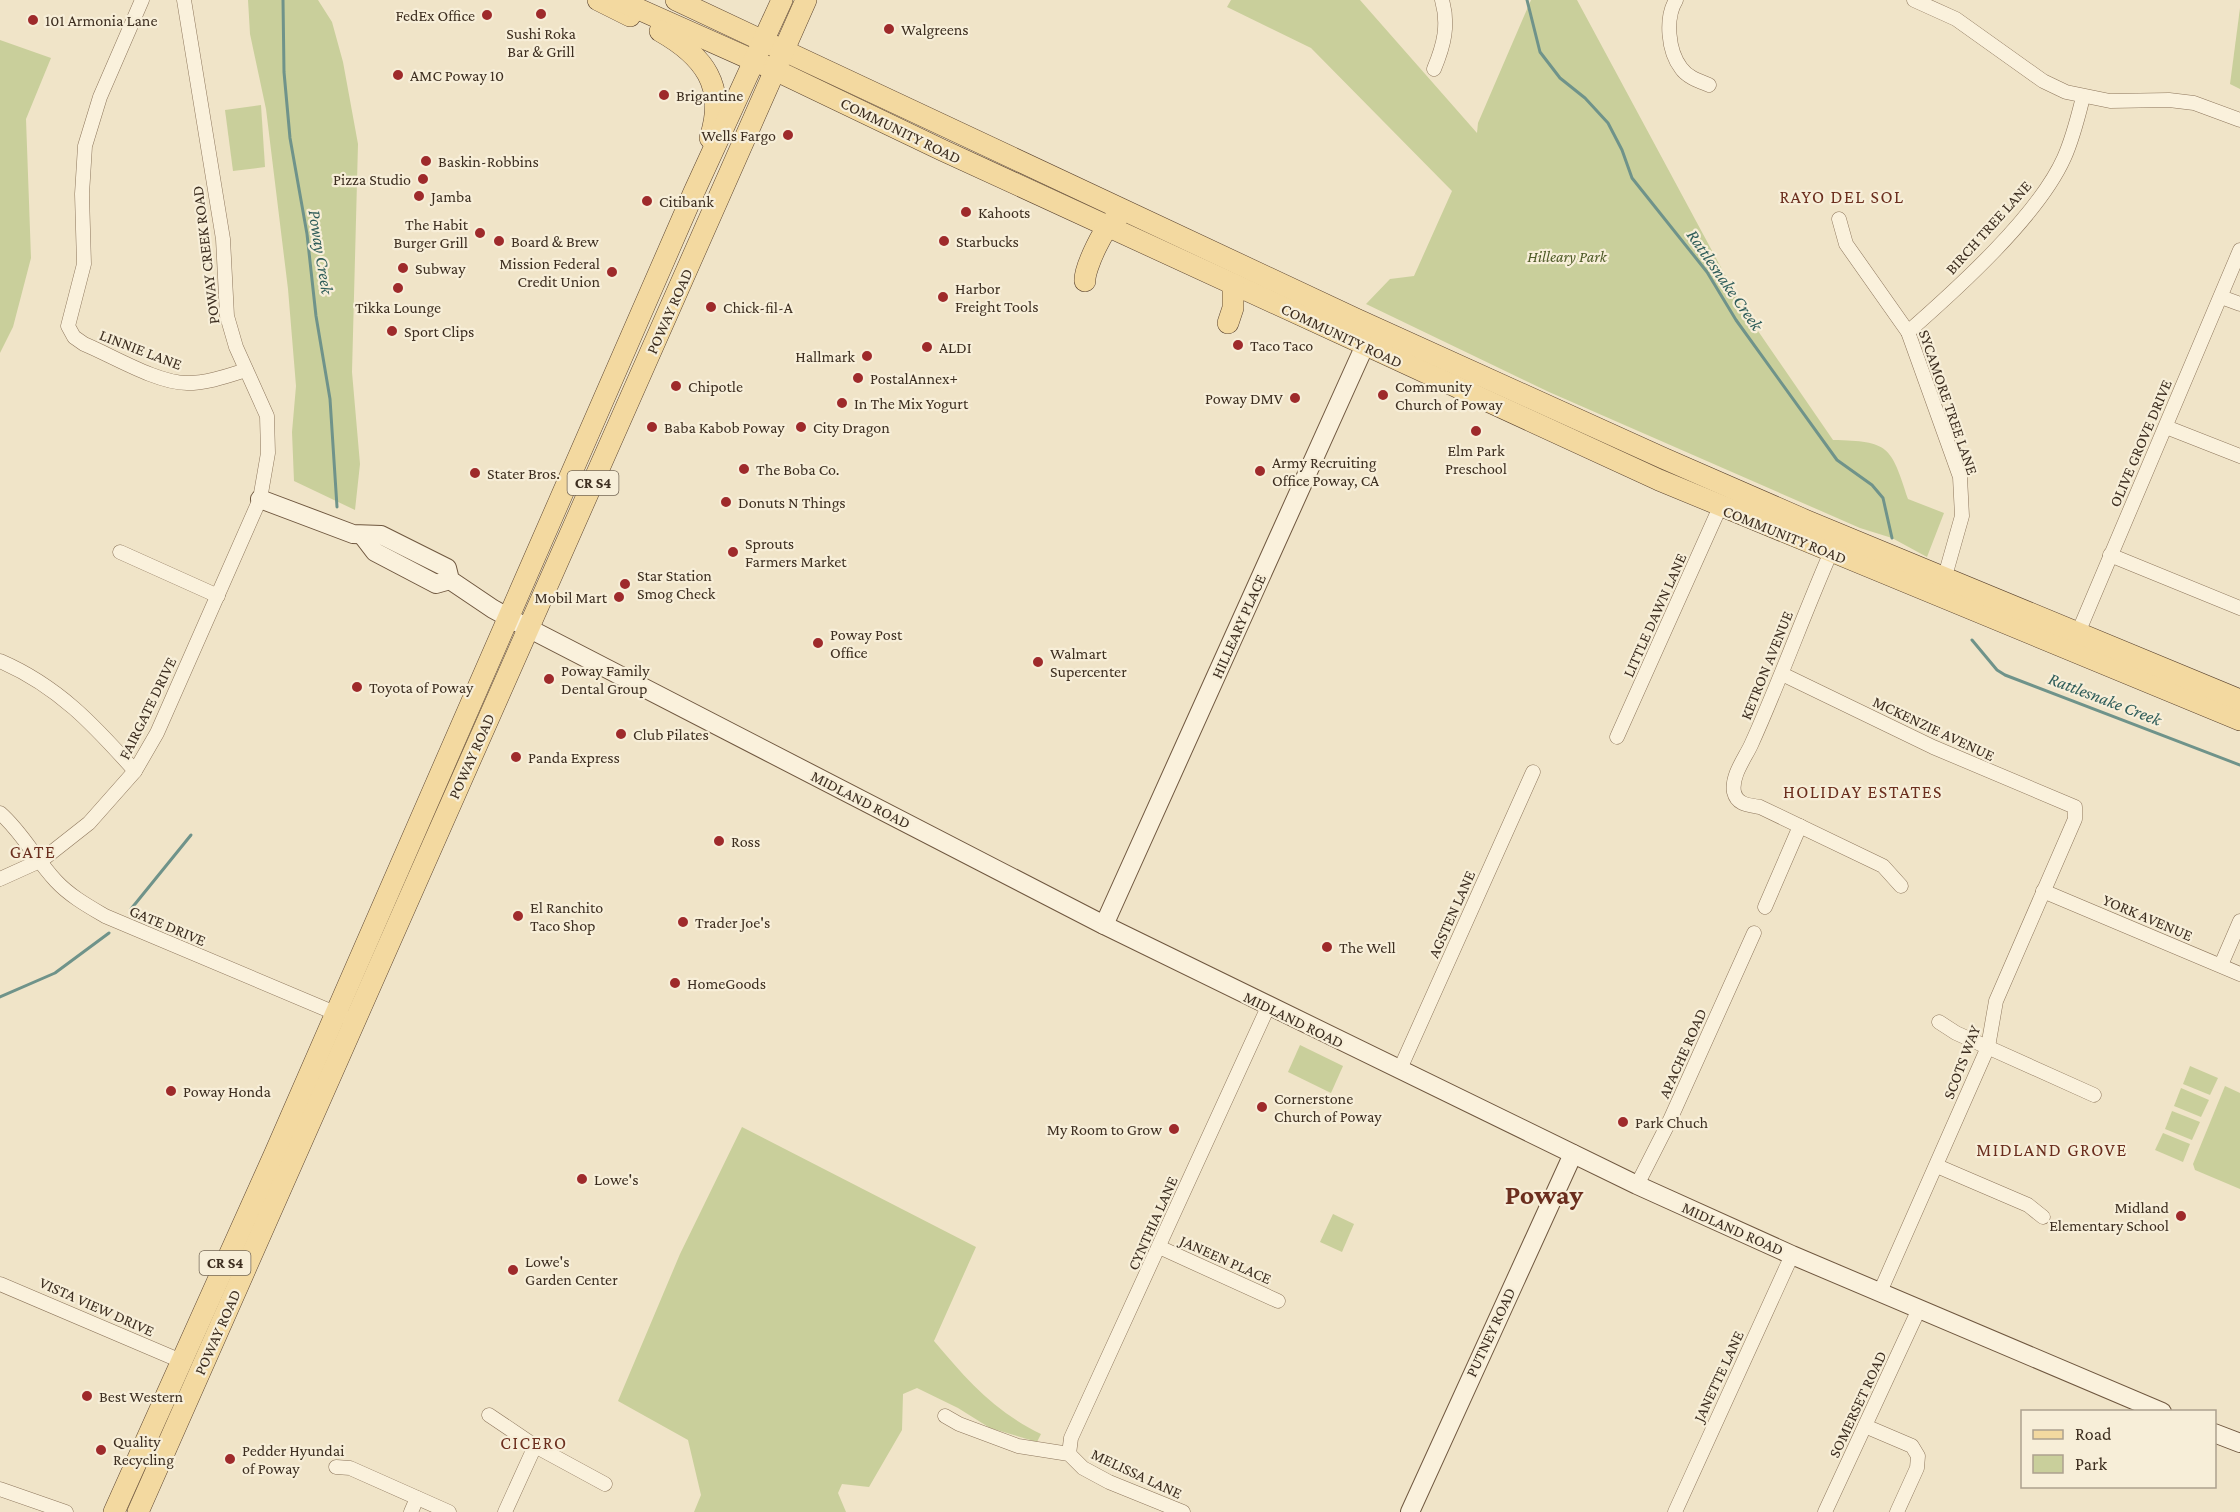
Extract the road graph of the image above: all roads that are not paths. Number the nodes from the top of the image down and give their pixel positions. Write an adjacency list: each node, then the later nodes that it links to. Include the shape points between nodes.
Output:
1 (142, 0): 38 (street, LINNIE LANE, via 100,97 85,146 84,264 68,326 84,344 166,380 213,380)
2 (184, 0): 38 (street, POWAY CREEK ROAD, via 224,239 227,316)
3 (598, 0): 23 (main road, via 683,44 709,75 715,110)
4 (618, 0): 13 (main road, COMMUNITY ROAD)
5 (676, 0): 11 (main road, COMMUNITY ROAD)
6 (782, 0): 11 (main road, POWAY ROAD / CR S4)
7 (806, 0): 12 (main road, POWAY ROAD / CR S4)
8 (1442, 0): 14 (street, via 1447,18 1443,47)
9 (1676, 0): 16 (street, via 1671,8 1670,34 1675,58 1682,70)
10 (1914, 0): 17 (street, via 1956,18 2043,81)
11 (763, 39): 12 (main road, COMMUNITY ROAD); 13 (main road, POWAY ROAD / CR S4)
12 (785, 49): 15 (main road, POWAY ROAD / CR S4); 20 (main road, COMMUNITY ROAD)
13 (753, 61): 15 (main road, COMMUNITY ROAD); 23 (main road, POWAY ROAD / CR S4)
14 (1434, 69)
15 (775, 70): 19 (main road, COMMUNITY ROAD); 37 (main road, POWAY ROAD / CR S4)
16 (1709, 85)
17 (2084, 97): 18 (street, via 2194,103); 35 (street, BIRCH TREE LANE, via 2064,159 2036,202)
18 (2240, 120)
19 (942, 150): 20 (main road, via 945,143 952,141 995,159); 21 (main road, COMMUNITY ROAD)
20 (1022, 163): 22 (main road, COMMUNITY ROAD)
21 (1001, 177): 22 (main road, via 1030,182 1075,200); 26 (main road, COMMUNITY ROAD)
22 (1085, 190): 29 (main road, COMMUNITY ROAD)
23 (694, 192): 24 (main road, POWAY ROAD / CR S4)
24 (683, 218): 34 (main road, POWAY ROAD / CR S4); 37 (main road, via 672,262 649,319 650,329)
25 (1839, 219): 35 (street, SYCAMORE TREE LANE, via 1846,244)
26 (1107, 226): 27 (main road, COMMUNITY ROAD); 27 (main road, via 1085,281 1097,272 1114,244); 29 (main road, via 1119,218 1196,252)
27 (1130, 237): 30 (main road, COMMUNITY ROAD)
28 (2240, 250): 31 (street, OLIVE GROVE DRIVE)
29 (1243, 265): 36 (main road, COMMUNITY ROAD)
30 (1233, 285): 33 (main road, via 1233,308); 36 (main road, COMMUNITY ROAD)
31 (2221, 297): 32 (street); 39 (street, OLIVE GROVE DRIVE)
32 (2240, 304)
33 (1228, 323)
34 (636, 325): 40 (main road, via 641,349 616,410); 55 (main road, POWAY ROAD / CR S4)
35 (1908, 332): 52 (street, SYCAMORE TREE LANE, via 1960,477 1962,516)
36 (1369, 336): 42 (main road, COMMUNITY ROAD); 43 (main road, COMMUNITY ROAD); 78 (main road, HILLEARY PLACE)
37 (657, 337): 40 (main road, POWAY ROAD / CR S4)
38 (246, 370): 44 (street, POWAY CREEK ROAD, via 262,400 268,426)
39 (2166, 427): 41 (street); 49 (street, OLIVE GROVE DRIVE)
40 (613, 438): 56 (main road, POWAY ROAD / CR S4)
41 (2240, 456)
42 (1659, 480): 43 (main road, via 1665,470 1708,487); 45 (main road, COMMUNITY ROAD)
43 (1728, 487): 46 (main road, COMMUNITY ROAD)
44 (260, 499): 53 (street, FAIRGATE DRIVE); 55 (main road, MIDLAND ROAD, via 362,535 375,552 436,585 450,580)
45 (1720, 507): 46 (main road, via 1724,499 1733,499 1779,519); 48 (main road, COMMUNITY ROAD); 63 (street, LITTLE DAWN LANE)
46 (1805, 520): 50 (main road, COMMUNITY ROAD)
47 (120, 552): 53 (street)
48 (1831, 552): 50 (main road, via 1840,545 1881,559); 51 (main road, COMMUNITY ROAD); 59 (street, KETRON AVENUE)
49 (2110, 555): 54 (street); 57 (street, OLIVE GROVE DRIVE)
50 (1902, 559): 52 (main road, COMMUNITY ROAD)
51 (1874, 569): 52 (main road, via 1889,566 1931,582); 57 (main road, COMMUNITY ROAD)
52 (1944, 576): 57 (main road, COMMUNITY ROAD)
53 (218, 596): 64 (street, FAIRGATE DRIVE, via 157,733)
54 (2240, 608)
55 (508, 618): 56 (main road, MIDLAND ROAD); 60 (main road, POWAY ROAD / CR S4)
56 (528, 628): 67 (main road, POWAY ROAD / CR S4); 78 (main road, MIDLAND ROAD)
57 (2075, 641): 61 (main road, COMMUNITY ROAD); 62 (main road, COMMUNITY ROAD)
58 (0, 661): 64 (street, via 37,680 81,712)
59 (1782, 674): 68 (street, MCKENZIE AVENUE, via 1933,747); 70 (street, KETRON AVENUE, via 1738,771 1734,790 1744,804 1760,807)
60 (476, 692): 66 (main road, POWAY ROAD / CR S4); 67 (main road, via 474,722 450,776)
61 (2240, 700)
62 (2240, 720)
63 (1617, 737)
64 (135, 771): 71 (street, FAIRGATE DRIVE, via 89,823)
65 (1533, 772): 86 (street, AGSTEN LANE)
66 (440, 774): 72 (main road, via 446,790 424,841); 83 (main road, POWAY ROAD / CR S4)
67 (456, 790): 72 (main road, POWAY ROAD / CR S4)
68 (2075, 807): 75 (street, SCOTS WAY, via 2075,819)
69 (0, 813): 71 (street, GATE DRIVE)
70 (1800, 826): 74 (street, via 1883,866); 76 (street)
71 (42, 860): 73 (street, FAIRGATE DRIVE); 83 (street, GATE DRIVE, via 55,880 80,902 105,916)
72 (419, 873): 83 (main road, POWAY ROAD / CR S4)
73 (0, 879)
74 (1901, 886)
75 (2043, 891): 80 (street, YORK AVENUE); 85 (street, SCOTS WAY, via 1996,1001)
76 (1765, 907)
77 (2240, 921): 80 (street)
78 (1104, 925): 82 (main road, MIDLAND ROAD)
79 (1754, 933): 90 (street, APACHE ROAD)
80 (2221, 965): 81 (street, YORK AVENUE)
81 (2240, 974)
82 (1268, 1006): 86 (main road, MIDLAND ROAD); 93 (street, CYNTHIA LANE)
83 (345, 1017): 92 (main road, POWAY ROAD / CR S4); 92 (main road, POWAY ROAD / CR S4, via 275,1153 271,1176)
84 (1939, 1022): 85 (street)
85 (1988, 1047): 87 (street); 89 (street, SCOTS WAY)
86 (1400, 1070): 88 (main road, MIDLAND ROAD)
87 (2094, 1095)
88 (1573, 1154): 90 (main road, MIDLAND ROAD); 120 (main road, PUTNEY ROAD)
89 (1937, 1166): 91 (street, via 2028,1205); 96 (street, SCOTS WAY)
90 (1637, 1185): 94 (main road, MIDLAND ROAD)
91 (2043, 1217)
92 (250, 1232): 99 (main road, POWAY ROAD / CR S4); 115 (main road, POWAY ROAD / CR S4, via 210,1348)
93 (1159, 1247): 97 (street, JANEEN PLACE); 107 (street, CYNTHIA LANE, via 1071,1438)
94 (1792, 1255): 96 (main road, MIDLAND ROAD); 121 (street, JANETTE LANE)
95 (0, 1284): 99 (street, VISTA VIEW DRIVE)
96 (1880, 1292): 98 (main road, MIDLAND ROAD)
97 (1278, 1301)
98 (1919, 1309): 100 (main road, MIDLAND ROAD); 103 (street, SOMERSET ROAD)
99 (181, 1361): 113 (main road, POWAY ROAD / CR S4); 114 (main road, via 167,1416)
100 (2157, 1410)
101 (489, 1415): 106 (street)
102 (945, 1416): 107 (street, MELISSA LANE, via 959,1425 1018,1446)
103 (1865, 1426): 122 (street, SOMERSET ROAD); 123 (street, via 1912,1446 1918,1456 1917,1468)
104 (2216, 1434): 105 (main road)
105 (2240, 1443)
106 (535, 1446): 109 (street); 118 (street)
107 (1069, 1454): 119 (street, MELISSA LANE, via 1092,1473)
108 (336, 1467): 111 (street, via 350,1468)
109 (605, 1484)
110 (0, 1490): 112 (street)
111 (417, 1498): 116 (street); 117 (street)
112 (66, 1512)
113 (114, 1512)
114 (126, 1512)
115 (138, 1512)
116 (411, 1512)
117 (449, 1512)
118 (505, 1512)
119 (1183, 1512)
120 (1410, 1512)
121 (1675, 1512)
122 (1825, 1512)
123 (1897, 1512)

